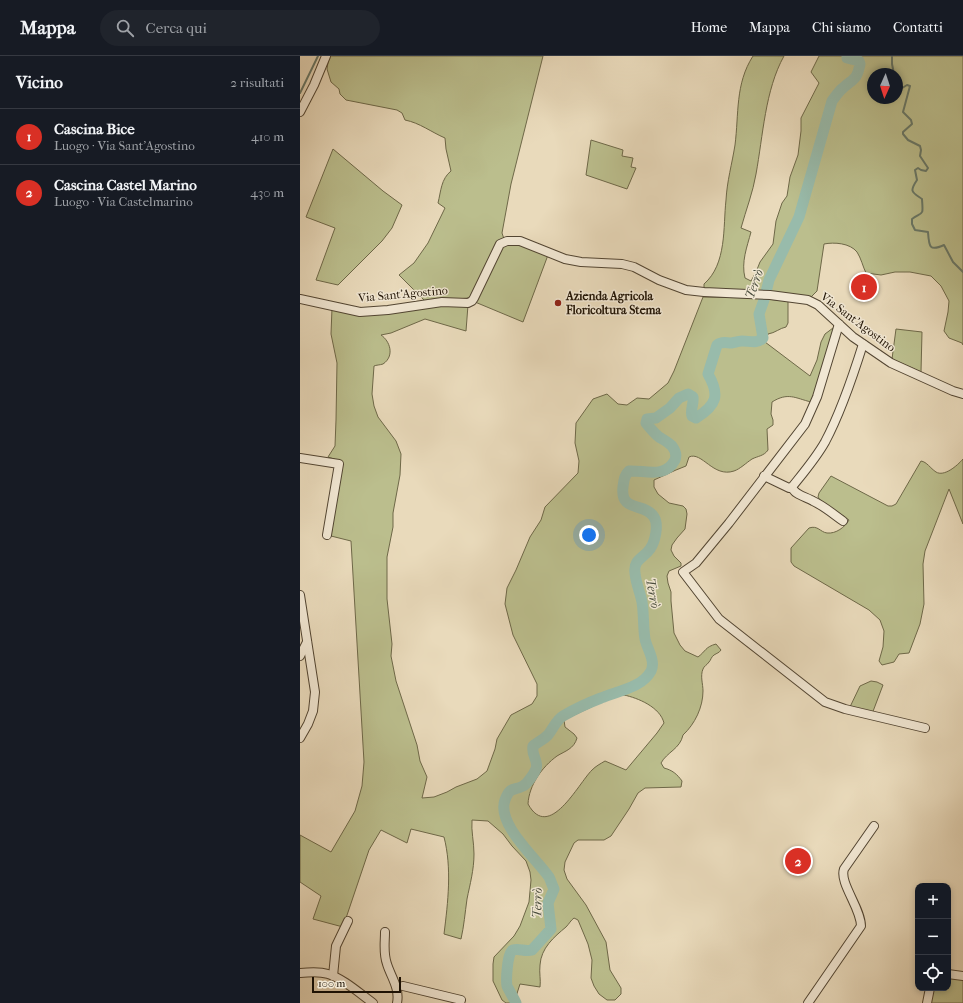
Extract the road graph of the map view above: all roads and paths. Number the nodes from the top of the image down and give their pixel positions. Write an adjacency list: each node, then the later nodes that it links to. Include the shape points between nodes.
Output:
1 (326, 56): 2 (street)
2 (300, 112)
3 (300, 299): 4 (street, Via Sant'Agostino, via 360,312 472,301 500,244 520,241 565,259 634,267 686,290 808,300 818,305)
4 (839, 324): 5 (street, Via Sant'Agostino); 8 (street, via 817,397 805,424)
5 (863, 344): 6 (street, Via Sant'Agostino, via 891,362); 9 (street, via 825,442)
6 (963, 394)
7 (300, 458): 11 (street, via 339,464)
8 (764, 476): 9 (street, via 787,488); 15 (street, via 696,563 683,572 718,619 825,702 844,710)
9 (792, 487): 10 (street)
10 (843, 521)
11 (327, 535)
12 (300, 595): 13 (street)
13 (307, 642): 14 (street); 16 (street, via 315,702)
14 (300, 656)
15 (925, 728)
16 (300, 738)
17 (874, 826): 29 (street, via 844,869 842,876 859,913 861,926)
18 (348, 921): 22 (street, via 336,946)
19 (385, 932): 27 (street, via 384,953 394,980)
20 (300, 972): 22 (street, via 321,972)
21 (951, 974): 23 (street)
22 (333, 976): 26 (street)
23 (963, 976)
24 (403, 986): 28 (street, via 460,1000)
25 (929, 991): 30 (street)
26 (373, 1003)
27 (397, 1003)
28 (460, 1003)
29 (808, 1003)
30 (927, 1003)

